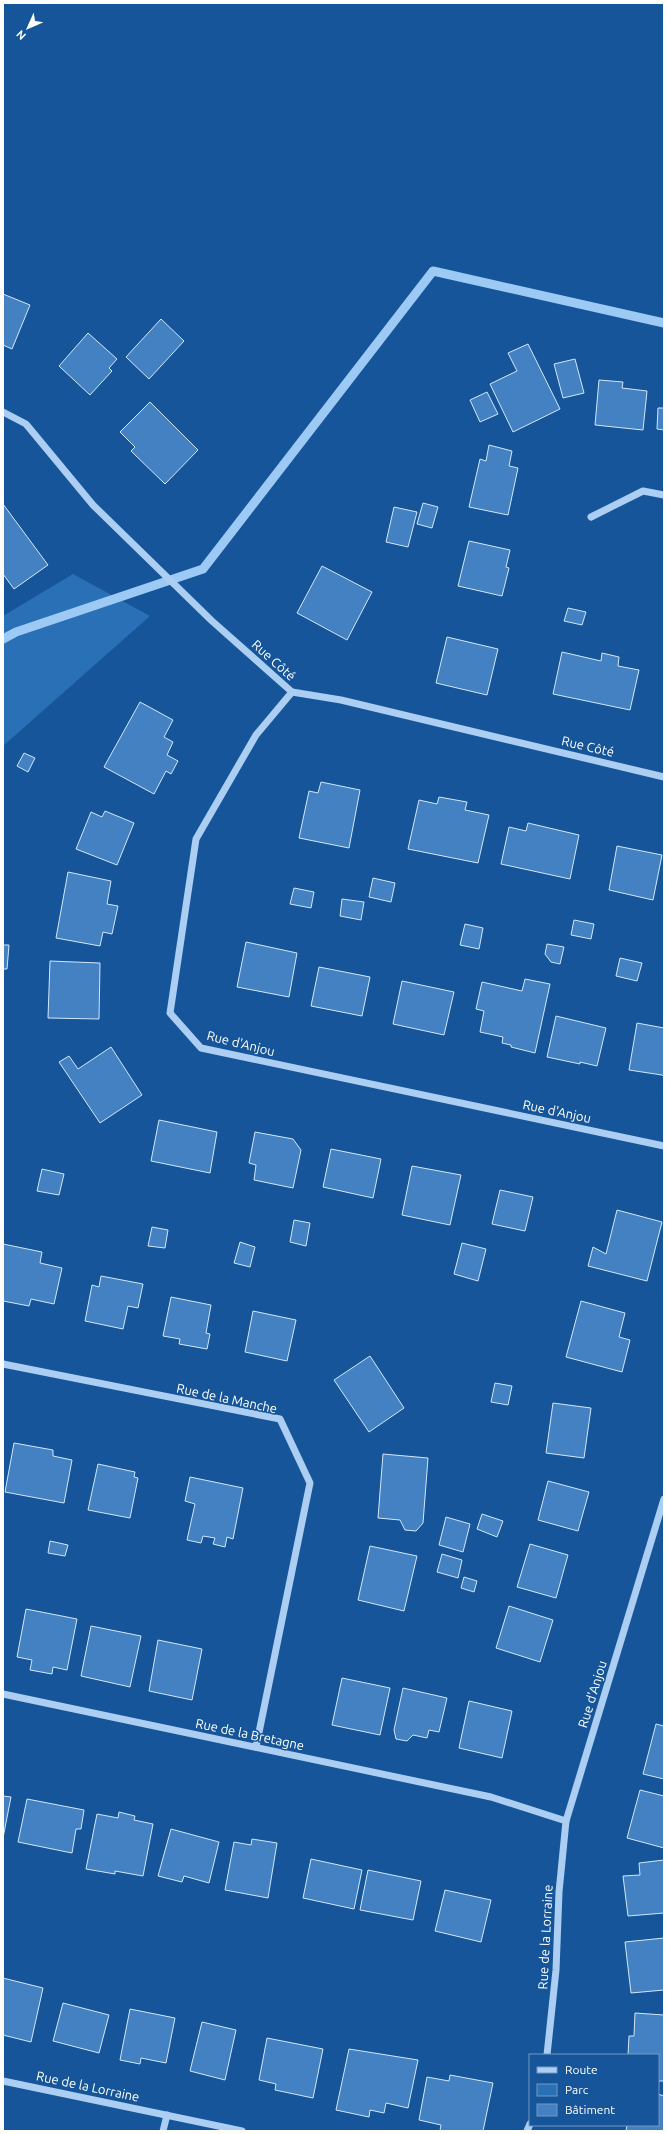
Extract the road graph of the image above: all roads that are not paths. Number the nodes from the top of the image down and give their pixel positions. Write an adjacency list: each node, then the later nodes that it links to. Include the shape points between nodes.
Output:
1 (3, 412): 4 (street, Rue Côté, via 26,424 93,505 212,621)
2 (664, 495): 3 (street, via 643,491)
3 (592, 517)
4 (292, 692): 5 (street, Rue Côté, via 341,700); 6 (street, Rue d'Anjou, via 256,735 196,839 170,1013 202,1048)
5 (664, 776)
6 (664, 1146)
7 (3, 1364): 10 (street, Rue de la Manche, via 280,1419 310,1483)
8 (664, 1499): 11 (street, Rue d'Anjou)
9 (3, 1694): 10 (street, Rue de la Bretagne)
10 (256, 1747): 11 (street, Rue de la Bretagne, via 492,1797)
11 (566, 1821): 12 (street, Rue de la Lorraine, via 559,1892 556,1970)
12 (547, 2054)
13 (3, 2080): 14 (street, Rue de la Lorraine)
14 (167, 2115): 15 (street); 16 (street, Rue de la Lorraine)
15 (163, 2131)
16 (242, 2131)

